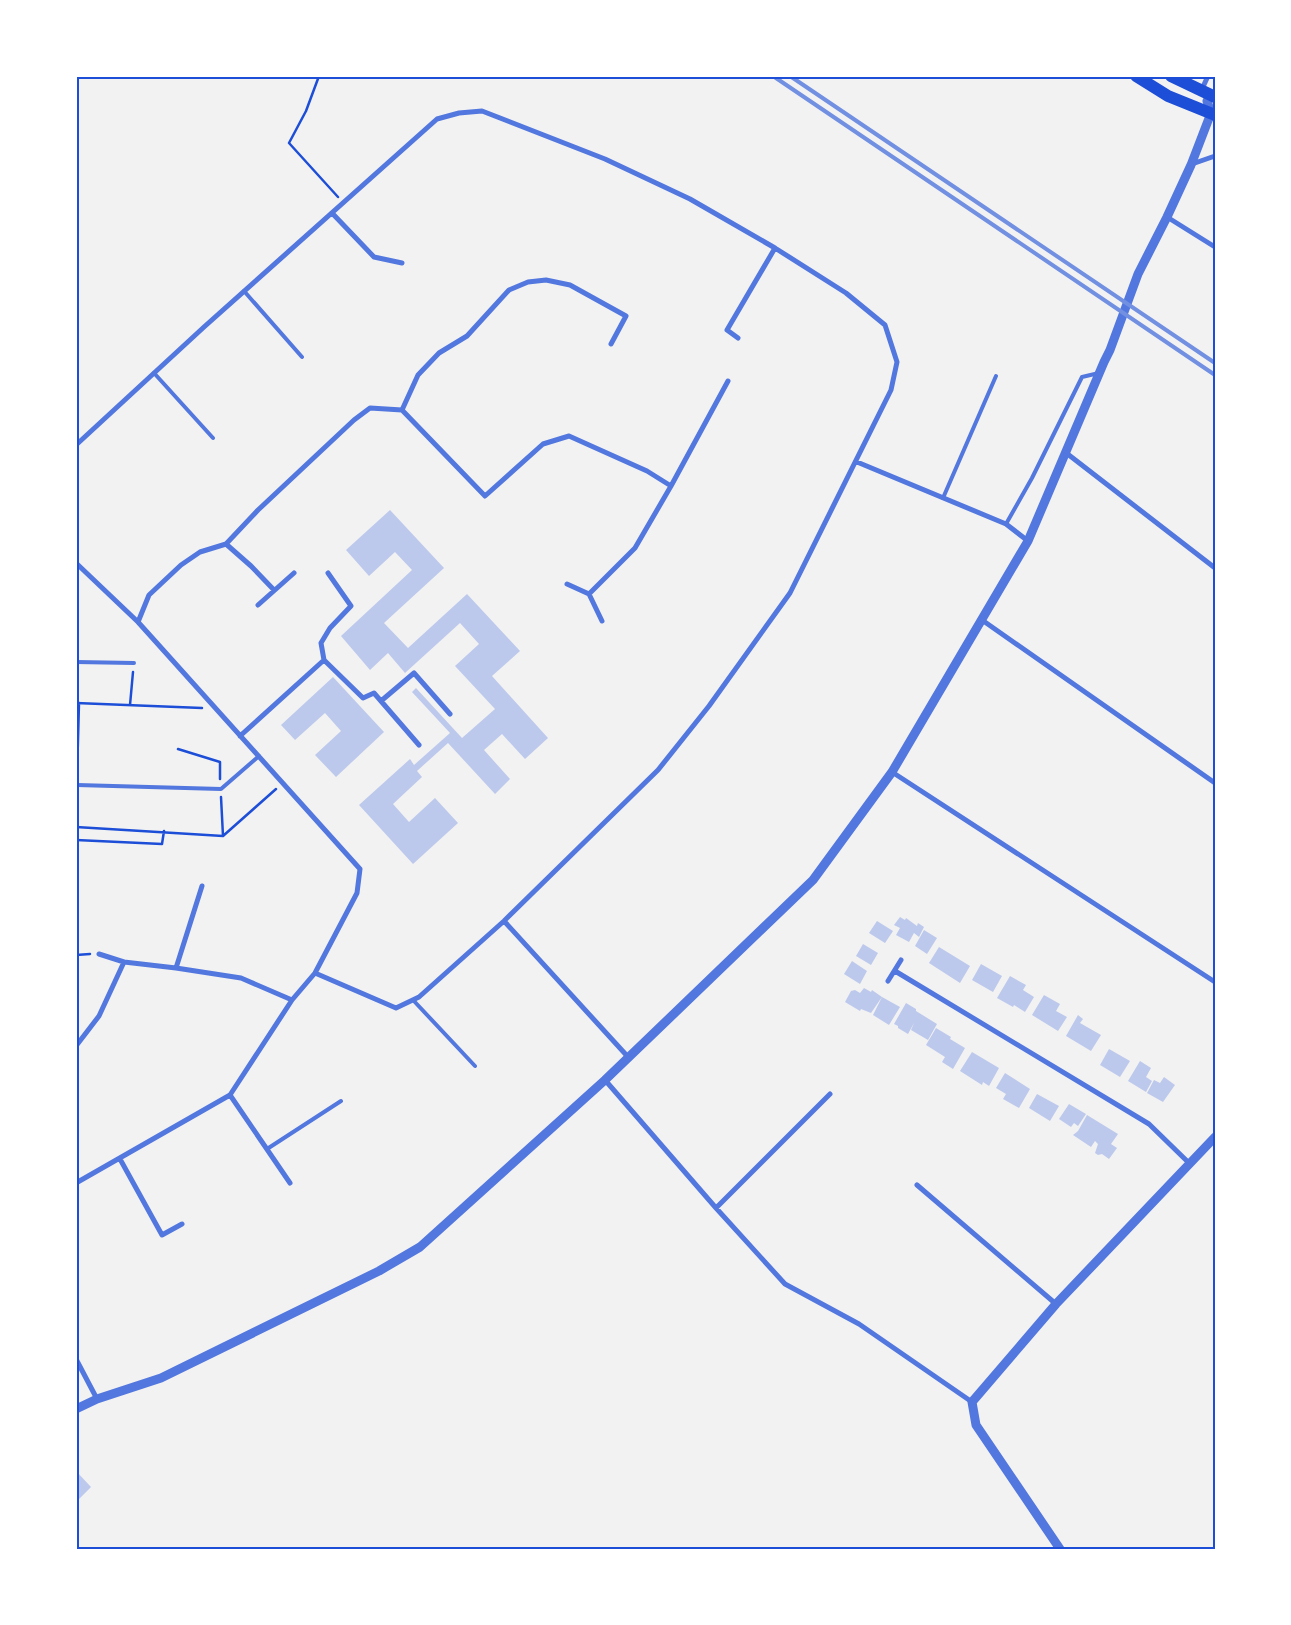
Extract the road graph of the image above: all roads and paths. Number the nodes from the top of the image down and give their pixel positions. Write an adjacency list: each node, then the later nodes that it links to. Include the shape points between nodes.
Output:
1 (319, 76): 8 (path, via 289,143)
2 (1136, 76): 5 (highway, via 1168,96)
3 (1171, 76): 5 (highway)
4 (1208, 76): 5 (street)
5 (1210, 104): 7 (street)
6 (1215, 156): 7 (street)
7 (1191, 165): 10 (street)
8 (343, 203): 9 (street); 12 (street, via 437,119 482,111 682,195)
9 (332, 213): 13 (street, via 374,257); 14 (street)
10 (1167, 217): 11 (street); 19 (street, via 1138,274)
11 (1215, 247)
12 (775, 248): 15 (street, via 726,330); 26 (street, via 846,292 885,325 898,362 891,390)
13 (402, 263)
14 (244, 291): 17 (lane); 18 (street)
15 (738, 338)
16 (611, 344): 22 (street, via 626,316 570,285 546,280 528,282 509,290 467,336 439,353 418,375)
17 (302, 357)
18 (154, 373): 23 (lane); 24 (street)
19 (1099, 373): 25 (street); 29 (lane, via 1082,377)
20 (996, 376): 28 (lane)
21 (728, 381): 27 (street)
22 (402, 410): 27 (street, via 485,496 543,444 569,436 648,471); 31 (street, via 370,408 354,420)
23 (214, 438)
24 (76, 445)
25 (1065, 452): 30 (street); 33 (street)
26 (857, 462): 28 (street); 63 (street, via 790,593 709,706 658,770)
27 (671, 486): 38 (street, via 635,548)
28 (943, 498): 29 (street)
29 (1006, 524): 30 (street)
30 (1028, 541): 40 (street)
31 (226, 544): 37 (street); 42 (street, via 200,552 181,565 149,595)
32 (76, 563): 42 (street)
33 (1215, 568)
34 (294, 573): 37 (street)
35 (328, 573): 43 (street, via 351,606 321,643)
36 (567, 584): 38 (street)
37 (274, 590): 39 (street)
38 (590, 594): 41 (street)
39 (258, 605)
40 (982, 620): 55 (street); 57 (street)
41 (602, 621)
42 (138, 622): 49 (street)
43 (324, 660): 46 (street, via 363,698 374,694); 51 (street)
44 (76, 662): 45 (lane)
45 (134, 663): 48 (path)
46 (381, 701): 50 (street, via 414,673); 52 (street)
47 (78, 703): 48 (path); 54 (path)
48 (130, 705): 49 (path)
49 (216, 709): 51 (street)
50 (450, 714)
51 (240, 736): 53 (street)
52 (419, 745)
53 (259, 756): 56 (street); 58 (lane, via 221,789)
54 (77, 772): 58 (path)
55 (892, 772): 72 (street); 76 (street, via 813,880)
56 (282, 783): 60 (path, via 223,836); 70 (street, via 360,869 357,892)
57 (1215, 783)
58 (77, 785)
59 (76, 827): 60 (path)
60 (164, 831): 61 (path, via 162,844)
61 (76, 840)
62 (202, 886): 68 (street)
63 (504, 921): 74 (street); 76 (street)
64 (99, 954): 65 (path); 67 (street)
65 (76, 956)
66 (901, 960): 69 (street)
67 (124, 962): 68 (street); 75 (street, via 99,1016)
68 (176, 968): 73 (street, via 241,978)
69 (895, 971): 71 (street); 85 (street, via 1149,1124)
70 (315, 973): 73 (street); 74 (street, via 396,1008)
71 (888, 981)
72 (1215, 982)
73 (292, 1000): 80 (street)
74 (413, 1000): 77 (lane)
75 (76, 1046)
76 (629, 1058): 78 (street)
77 (475, 1066)
78 (605, 1080): 89 (street); 93 (street, via 420,1247 161,1378)
79 (830, 1094): 89 (street)
80 (230, 1096): 83 (street); 84 (street)
81 (341, 1101): 83 (lane)
82 (1215, 1137): 85 (street)
83 (267, 1149): 87 (street)
84 (120, 1159): 86 (street); 90 (street, via 162,1235)
85 (1189, 1163): 91 (street)
86 (76, 1183)
87 (290, 1184)
88 (917, 1185): 91 (street)
89 (716, 1208): 94 (street, via 785,1284 859,1324)
90 (182, 1224)
91 (1056, 1304): 94 (street)
92 (76, 1359): 93 (street)
93 (97, 1400): 95 (street)
94 (972, 1402): 96 (street, via 976,1425)
95 (76, 1408)
96 (1060, 1549)

